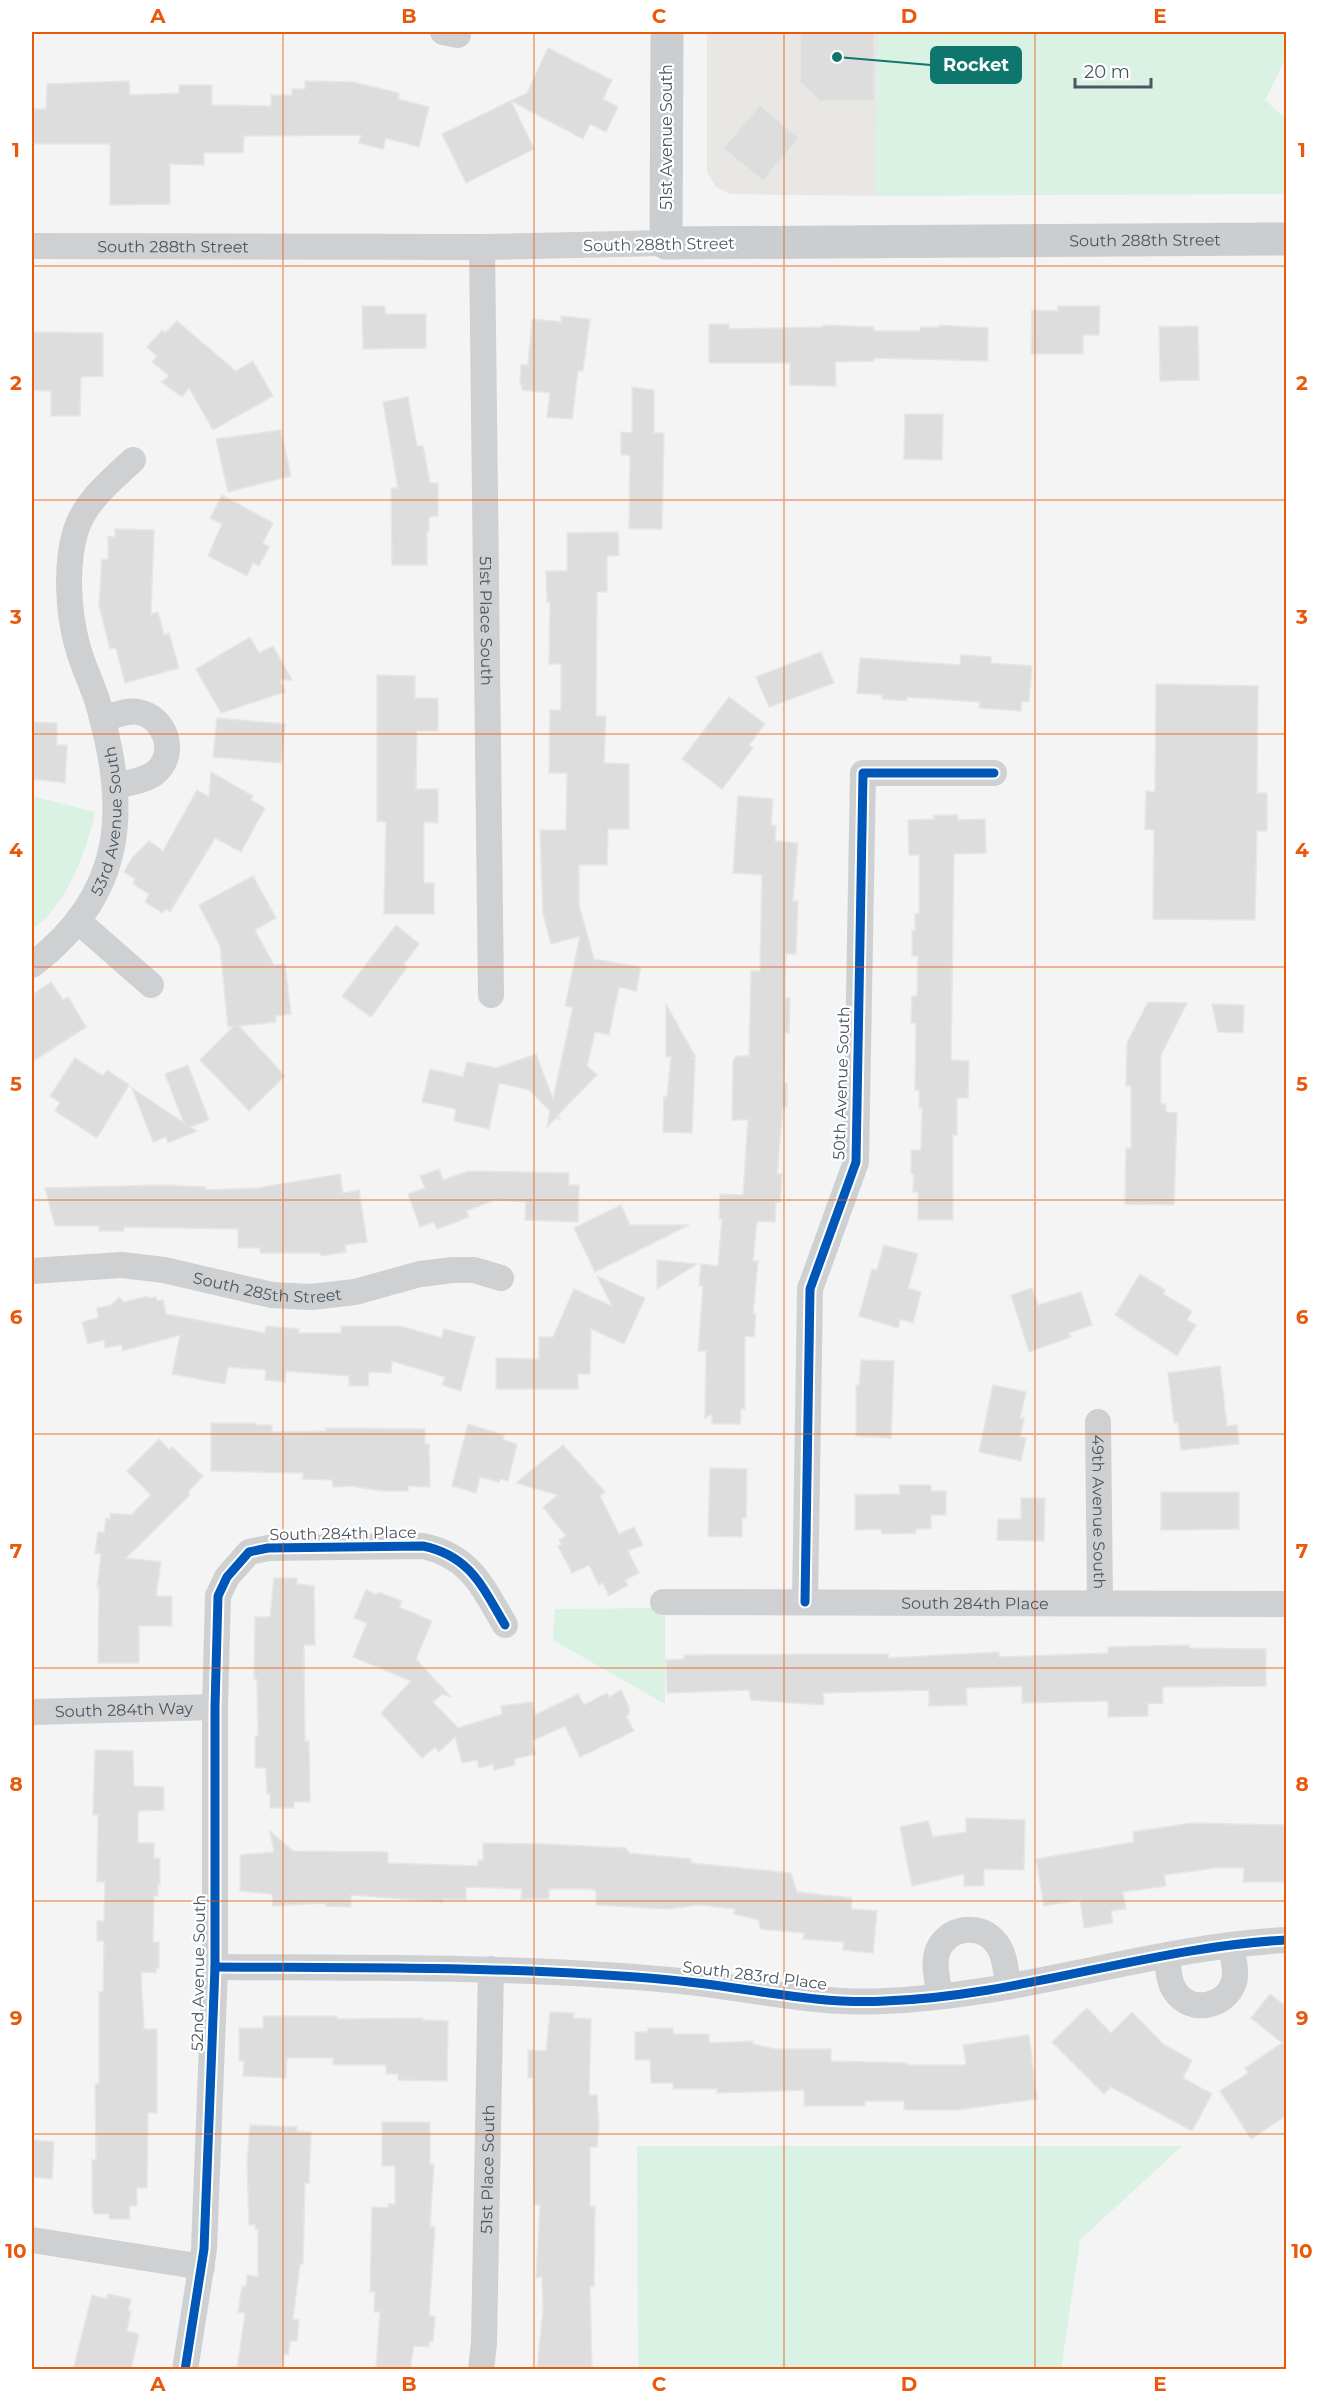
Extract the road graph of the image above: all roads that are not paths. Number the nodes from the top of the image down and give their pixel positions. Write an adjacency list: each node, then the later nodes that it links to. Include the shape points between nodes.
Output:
1 (667, 32): 3 (main road, 51st Avenue South)
2 (1287, 238): 3 (main road, South 288th Street)
3 (666, 243): 5 (street, South 288th Street)
4 (32, 246): 5 (street, South 288th Street)
5 (482, 247): 13 (street, 51st Place South)
6 (133, 460): 7 (street, 53rd Avenue South, via 95,498 76,530 72,562 70,605 78,648)
7 (102, 719): 9 (street, 53rd Avenue South); 9 (street, via 137,711 160,724 166,736 163,763 154,773)
8 (994, 773): 19 (street, 50th Avenue South, via 863,773 856,1162 810,1288)
9 (115, 786): 10 (street, 53rd Avenue South, via 115,837 101,885)
10 (79, 922): 11 (street, 53rd Avenue South); 12 (street)
11 (32, 965)
12 (151, 985)
13 (491, 995)
14 (32, 1270): 15 (street, South 285th Street, via 123,1265 164,1269 272,1295 311,1297 356,1292 453,1269 474,1269)
15 (501, 1278)
16 (1098, 1422): 20 (street, 49th Avenue South)
17 (227, 1577): 22 (street, South 284th Place, via 249,1552 268,1548 423,1546 445,1551 463,1563 477,1578); 23 (street, 52nd Avenue South, via 218,1596)
18 (663, 1602): 19 (street, South 284th Place)
19 (805, 1602): 20 (street, South 284th Place)
20 (1100, 1602): 21 (street, South 284th Place)
21 (1287, 1604)
22 (505, 1624)
23 (215, 1707): 24 (street, South 284th Way); 28 (street, 52nd Avenue South)
24 (32, 1712)
25 (1287, 1940): 26 (street, South 283rd Place)
26 (1231, 1945): 27 (street, South 283rd Place); 27 (street, via 1234,1981 1220,2001 1208,2006 1183,2000 1174,1990)
27 (1167, 1955): 30 (street, South 283rd Place)
28 (215, 1967): 29 (street, South 283rd Place); 33 (street, 52nd Avenue South)
29 (491, 1970): 31 (street, South 283rd Place, via 671,1980 797,1997 884,2002); 35 (street, 51st Place South)
30 (1008, 1985): 31 (street, South 283rd Place); 31 (street, via 998,1945 977,1930 964,1929 942,1942 936,1954)
31 (940, 1996)
32 (32, 2240): 33 (street)
33 (202, 2267): 34 (street, 52nd Avenue South)
34 (185, 2370)
35 (481, 2370)

